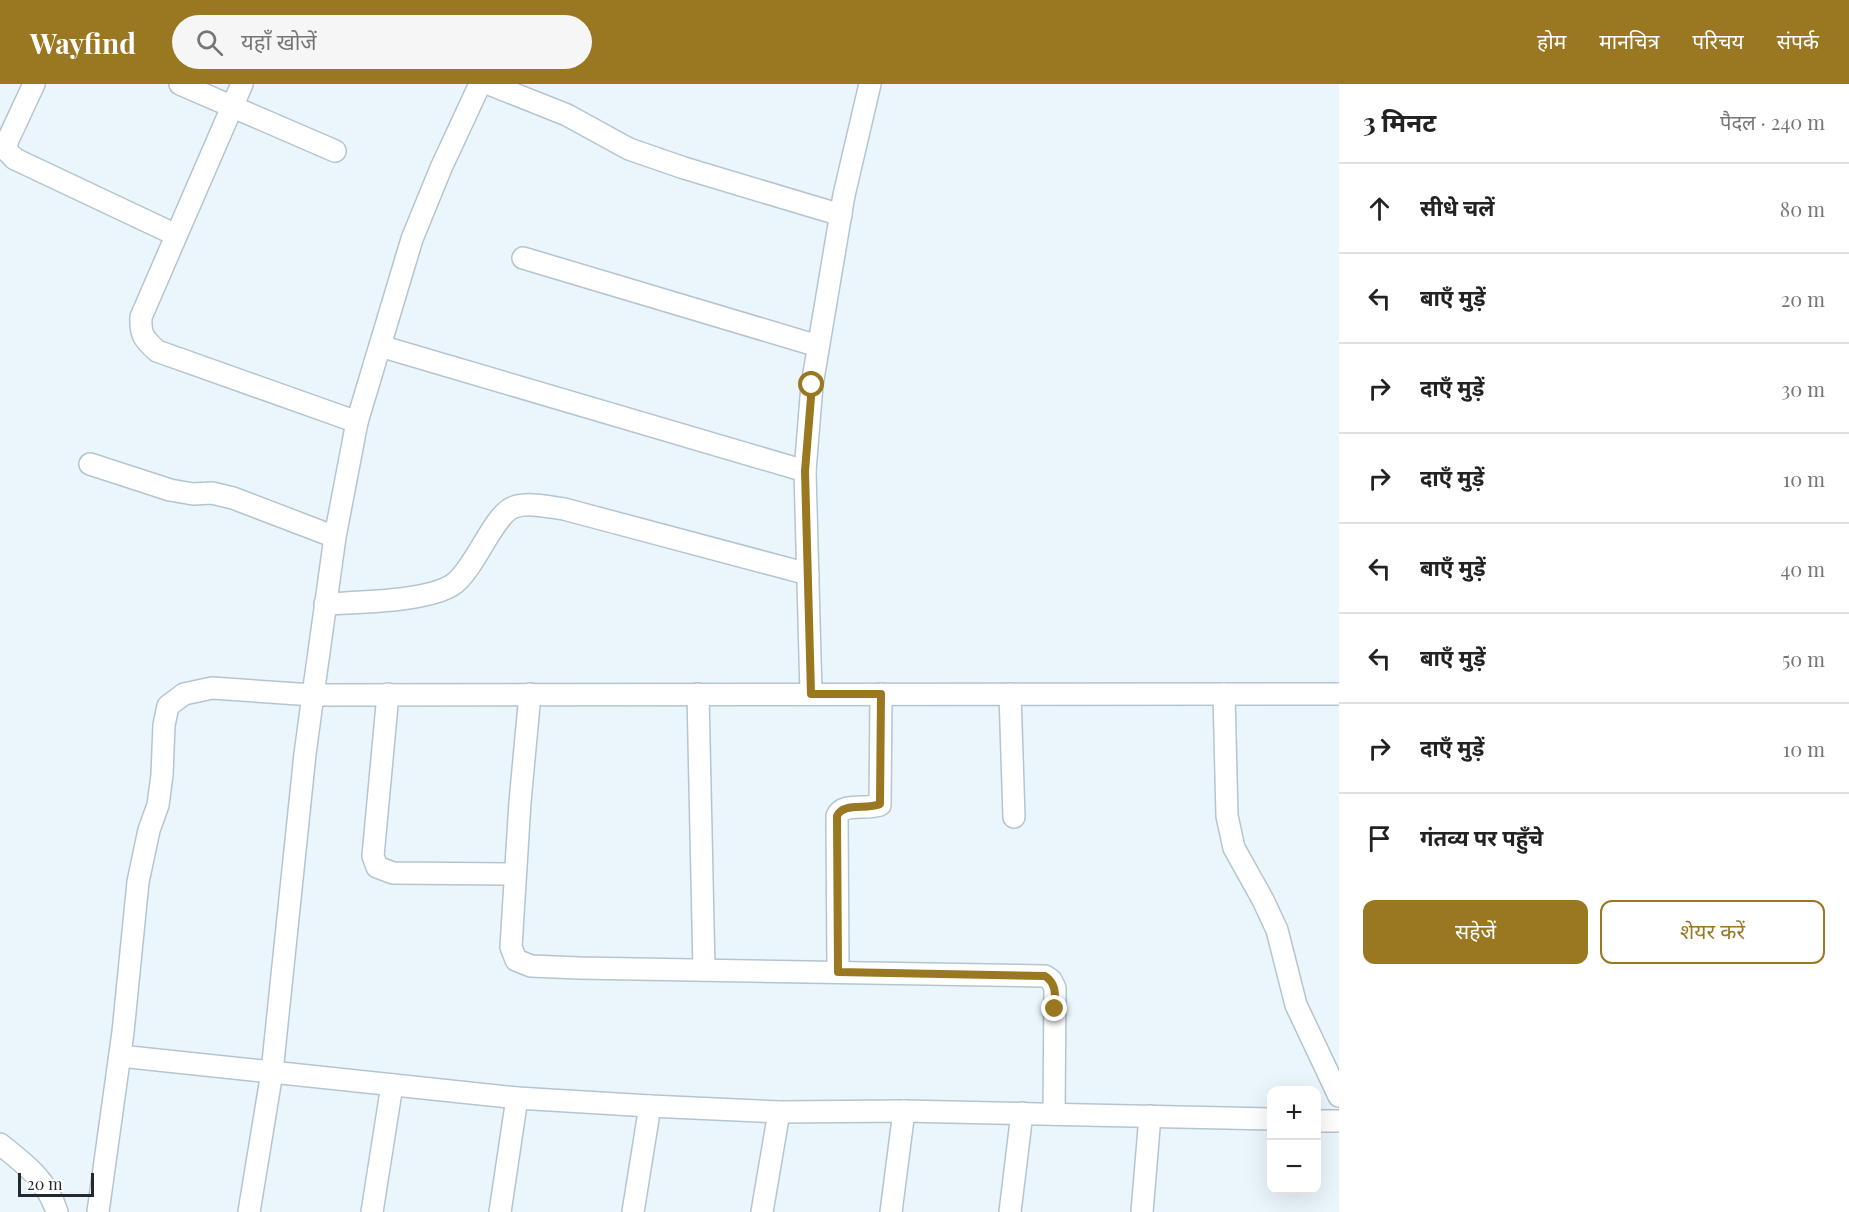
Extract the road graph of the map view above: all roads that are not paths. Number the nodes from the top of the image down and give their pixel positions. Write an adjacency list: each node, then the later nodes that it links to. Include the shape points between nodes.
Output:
1 (34, 84): 10 (street, via 7,142 7,151 15,159)
2 (180, 84): 7 (street)
3 (242, 84): 7 (street)
4 (480, 84): 12 (street, via 412,239)
5 (489, 84): 9 (street, via 567,115 629,149)
6 (864, 86): 9 (street)
7 (231, 108): 8 (street); 10 (street)
8 (335, 151)
9 (841, 215): 13 (street)
10 (176, 235): 14 (street, via 141,317 144,339 157,351)
11 (523, 258): 13 (street)
12 (380, 345): 14 (street); 16 (street)
13 (818, 346): 16 (street)
14 (357, 422): 17 (street)
15 (90, 464): 17 (street, via 170,490 233,498)
16 (805, 471): 18 (street)
17 (335, 537): 19 (street)
18 (808, 574): 19 (street, via 564,509 532,505 514,507 503,514 474,562 454,584 394,600); 24 (street)
19 (325, 604): 20 (street)
20 (313, 694): 21 (street); 33 (street, via 212,688 184,694 168,706 158,805 138,882); 34 (street)
21 (388, 694): 22 (street); 30 (street, via 373,856 377,867 393,873)
22 (530, 694): 23 (street); 30 (street)
23 (698, 694): 24 (street); 31 (street)
24 (811, 694): 25 (street)
25 (881, 694): 26 (street); 32 (street, via 880,804 844,808 837,816)
26 (1010, 694): 27 (street); 29 (street)
27 (1224, 694): 28 (street); 36 (street, via 1227,816 1234,848 1277,930 1296,1005)
28 (1339, 694)
29 (1014, 817)
30 (515, 874): 31 (street, via 511,947 516,960 531,966)
31 (704, 970): 32 (street)
32 (838, 972): 42 (street, via 1045,976 1055,988)
33 (120, 1056): 34 (street); 50 (street)
34 (272, 1072): 35 (street); 51 (street)
35 (392, 1085): 37 (street); 52 (street)
36 (1339, 1096)
37 (517, 1098): 38 (street); 53 (street)
38 (650, 1106): 40 (street); 54 (street)
39 (904, 1111): 40 (street); 41 (street); 56 (street)
40 (779, 1112): 55 (street)
41 (1022, 1113): 42 (street); 57 (street)
42 (1054, 1114): 43 (street)
43 (1150, 1116): 44 (street); 58 (street)
44 (1267, 1119)
45 (1321, 1121): 46 (street)
46 (1339, 1121)
47 (0, 1144): 48 (street, via 31,1168)
48 (54, 1205): 49 (street)
49 (37, 1212)
50 (98, 1212)
51 (249, 1212)
52 (372, 1212)
53 (500, 1212)
54 (633, 1212)
55 (762, 1212)
56 (891, 1212)
57 (1010, 1212)
58 (1142, 1212)

